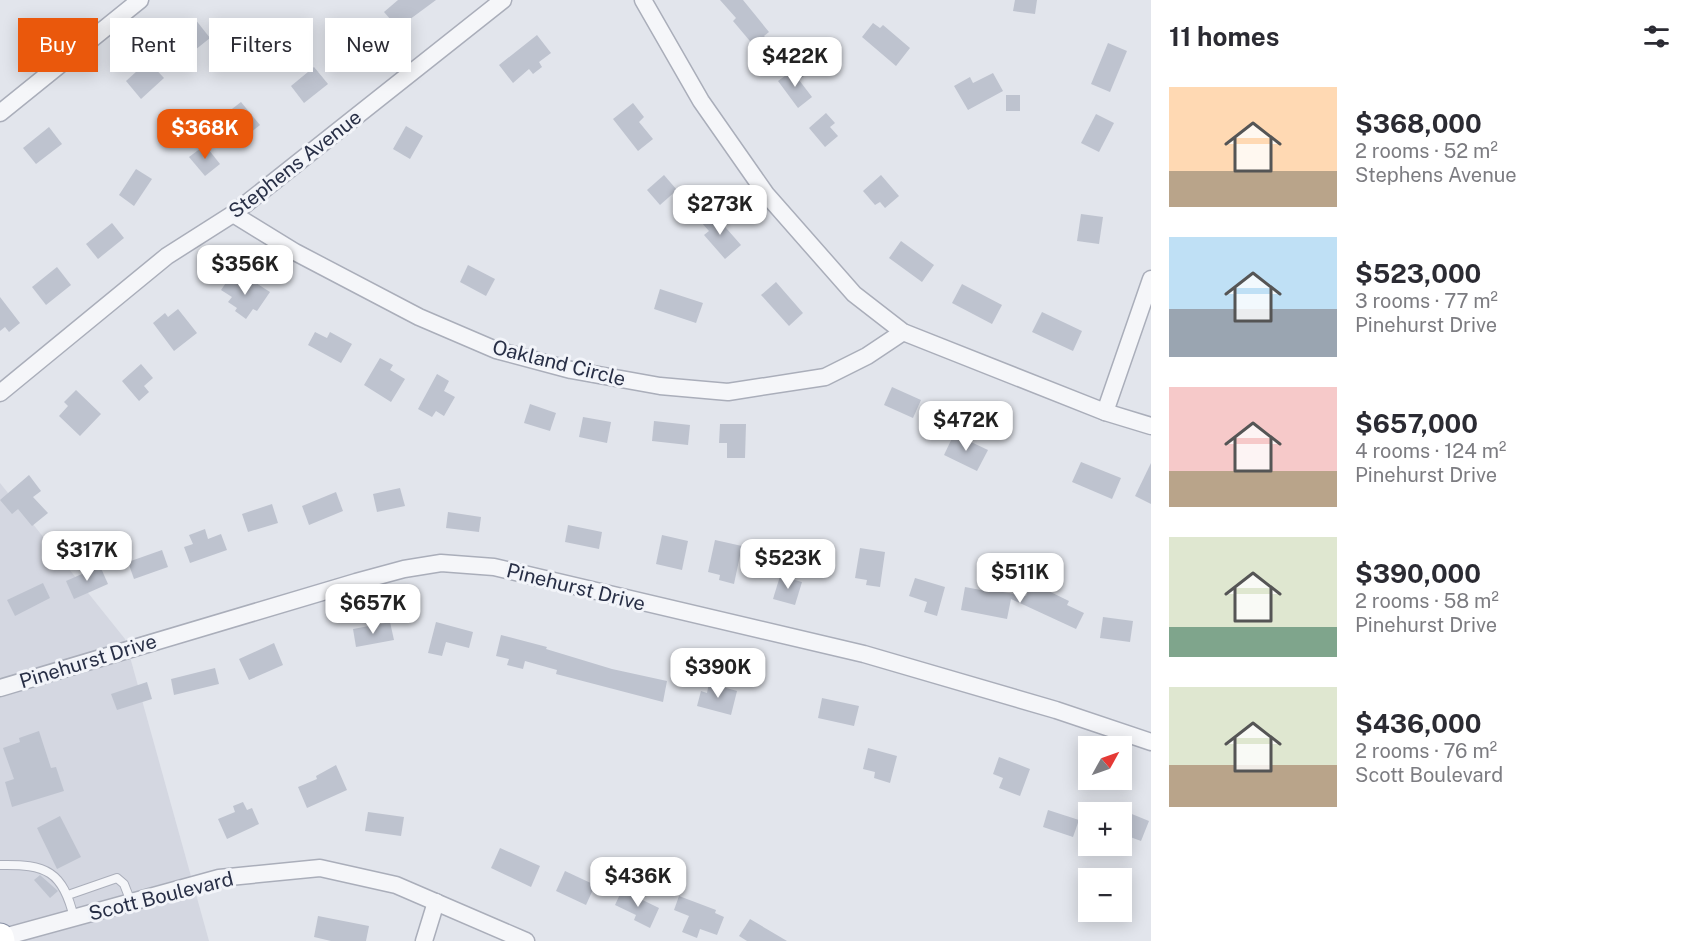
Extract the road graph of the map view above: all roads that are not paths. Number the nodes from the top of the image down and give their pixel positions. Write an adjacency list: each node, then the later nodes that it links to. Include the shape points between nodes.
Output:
1 (140, 0): 4 (street)
2 (503, 0): 5 (street, Stephens Avenue)
3 (643, 0): 7 (street, via 700,101 766,194 854,294)
4 (0, 113)
5 (233, 214): 7 (street, Oakland Circle, via 295,252 419,317 496,350 571,370 660,386 728,392 825,377); 8 (street, Stephens Avenue, via 167,256)
6 (1151, 279): 9 (street)
7 (903, 332): 9 (street)
8 (0, 393)
9 (1105, 412): 10 (street)
10 (1151, 426)
11 (0, 688): 12 (street, Pinehurst Drive, via 356,582 441,563 494,567 864,654)
12 (1151, 742)
13 (0, 865): 14 (lane, via 45,867)
14 (68, 895): 15 (lane, via 117,878 124,884); 17 (lane)
15 (131, 902): 16 (street, Scott Boulevard, via 219,878 320,868 396,885); 17 (street, Scott Boulevard)
16 (436, 902): 19 (street); 20 (street, Scott Boulevard)
17 (74, 918): 18 (street, Scott Boulevard)
18 (0, 939)
19 (424, 941)
20 (526, 941)

